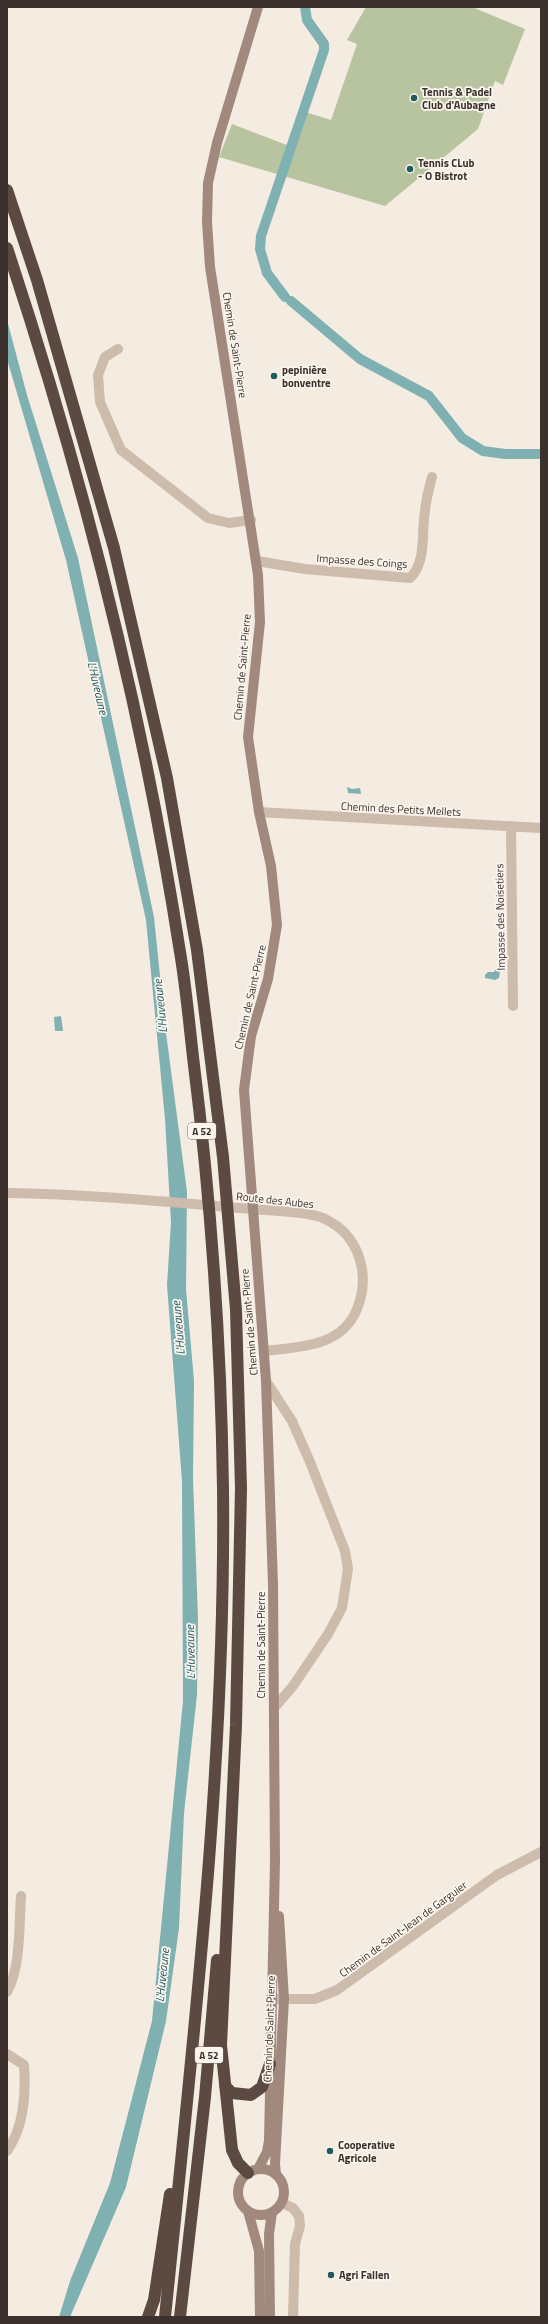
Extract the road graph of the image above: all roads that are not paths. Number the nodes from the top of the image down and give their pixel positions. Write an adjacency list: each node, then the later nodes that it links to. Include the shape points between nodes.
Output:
1 (258, 7): 6 (main road, Chemin de Saint-Pierre, via 217,143 208,183 207,222 210,267)
2 (7, 190): 16 (highway, A 52, via 36,280 114,548 167,778 197,950 223,1157 236,1310 241,1488)
3 (7, 248): 23 (highway, A 52, via 98,551 150,784 181,955 206,1162 217,1310 223,1490 218,1728)
4 (118, 349): 6 (street, via 105,357 98,375 100,402 121,450 208,518 229,523)
5 (432, 477): 7 (street, Impasse des Coings, via 424,511 422,549 417,571 410,578 305,569)
6 (251, 520): 7 (main road, Chemin de Saint-Pierre)
7 (257, 561): 8 (main road, Chemin de Saint-Pierre, via 260,622 248,737)
8 (259, 812): 9 (street, Chemin des Petits Mellets); 13 (main road, Chemin de Saint-Pierre, via 271,866 277,925 268,979 251,1036 244,1090 251,1202)
9 (511, 827): 10 (street, Chemin des Petits Mellets); 11 (street, Impasse des Noisetiers)
10 (541, 828)
11 (513, 1006)
12 (7, 1193): 13 (street, Route des Aubes, via 275,1211 324,1218 348,1235 361,1260 362,1292 355,1315 334,1337 310,1346)
13 (265, 1351): 14 (main road, Chemin de Saint-Pierre)
14 (266, 1381): 15 (main road, Chemin de Saint-Pierre, via 273,1584); 15 (street, via 292,1421 304,1448 345,1551 348,1568 342,1608 293,1686)
15 (274, 1708): 18 (main road, Chemin de Saint-Pierre)
16 (232, 1793): 26 (highway, via 221,2045); 35 (highway, A 52, via 205,2097)
17 (541, 1852): 22 (street, Chemin de Saint-Jean de Garguier, via 497,1875 337,1990 315,1999)
18 (275, 1861): 21 (main road, Chemin de Saint-Pierre); 22 (main road, Chemin de Saint-Pierre)
19 (20, 1896): 20 (street, via 16,1964 12,1983)
20 (7, 1992)
21 (271, 1999): 22 (street, Chemin de Saint-Jean de Garguier); 25 (main road, Chemin de Saint-Pierre)
22 (284, 1999): 29 (main road, Chemin de Saint-Pierre)
23 (194, 2036): 33 (highway, via 154,2300); 34 (highway, A 52)
24 (7, 2054): 27 (street, via 24,2065 25,2080 22,2119)
25 (270, 2064): 26 (highway, via 262,2087 251,2095 232,2093); 28 (main road, Chemin de Saint-Pierre, via 269,2141 267,2152)
26 (225, 2086): 28 (highway, via 232,2150 238,2163)
27 (7, 2151)
28 (253, 2171): 29 (main road, via 269,2170); 31 (main road, via 243,2178 238,2191 239,2198)
29 (276, 2174): 30 (main road, via 284,2190)
30 (282, 2203): 32 (main road); 38 (street, via 293,2208 299,2216 300,2226 295,2244)
31 (248, 2210): 32 (main road, via 260,2215); 36 (main road, via 259,2251)
32 (272, 2212): 37 (main road)
33 (148, 2317)
34 (165, 2317)
35 (180, 2317)
36 (260, 2317)
37 (270, 2317)
38 (293, 2317)

